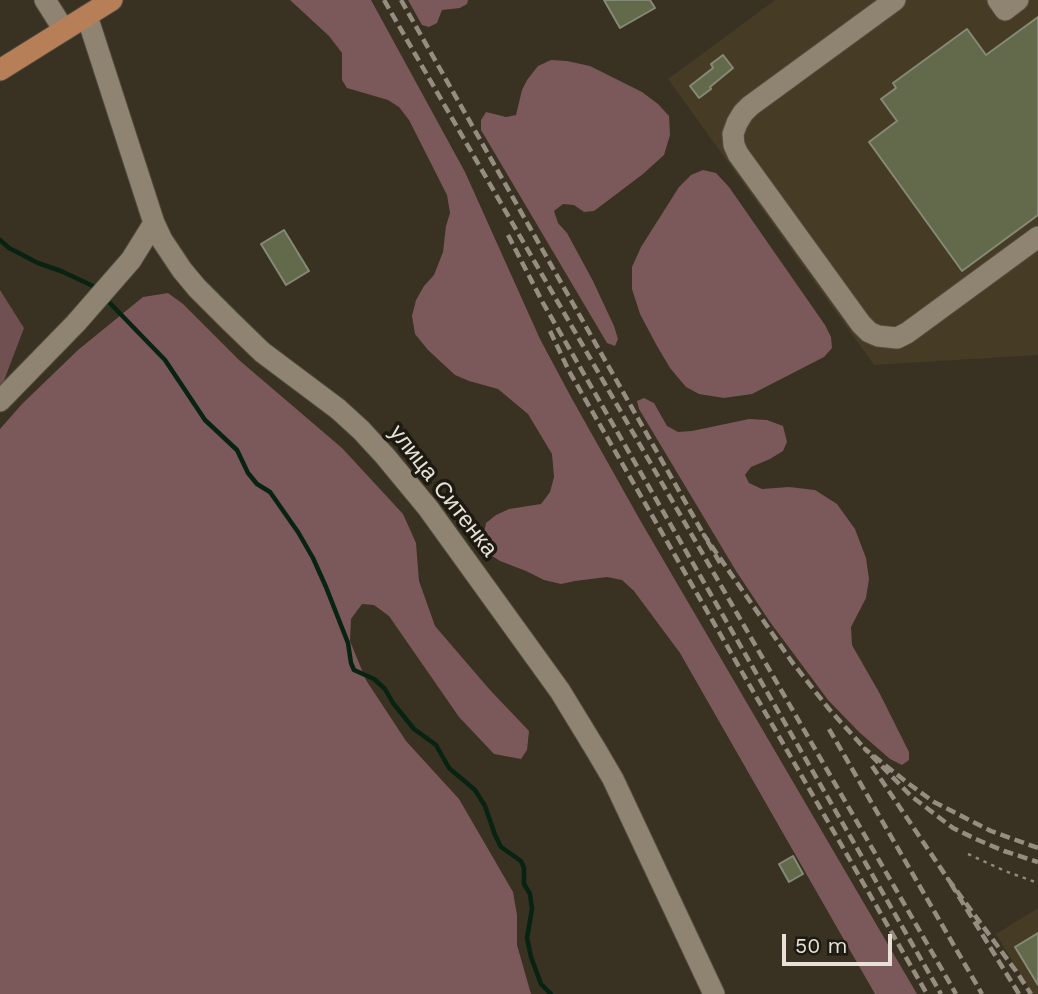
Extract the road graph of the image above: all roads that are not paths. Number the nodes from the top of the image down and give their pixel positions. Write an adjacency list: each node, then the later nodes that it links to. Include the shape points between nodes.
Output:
1 (44, 0): 7 (street)
2 (113, 0): 6 (main road)
3 (895, 0): 10 (street, via 750,106 733,134 737,154 862,324 878,337 897,338 907,333)
4 (998, 0): 5 (street, via 1005,10)
5 (1018, 0)
6 (87, 16): 7 (main road); 9 (street, улица Ситенка)
7 (64, 30): 8 (main road)
8 (0, 70)
9 (154, 223): 11 (street, via 131,260); 12 (street, улица Ситенка, via 197,288 262,352 361,430 428,508 560,691 596,750)
10 (1038, 237)
11 (0, 401)
12 (714, 994)

